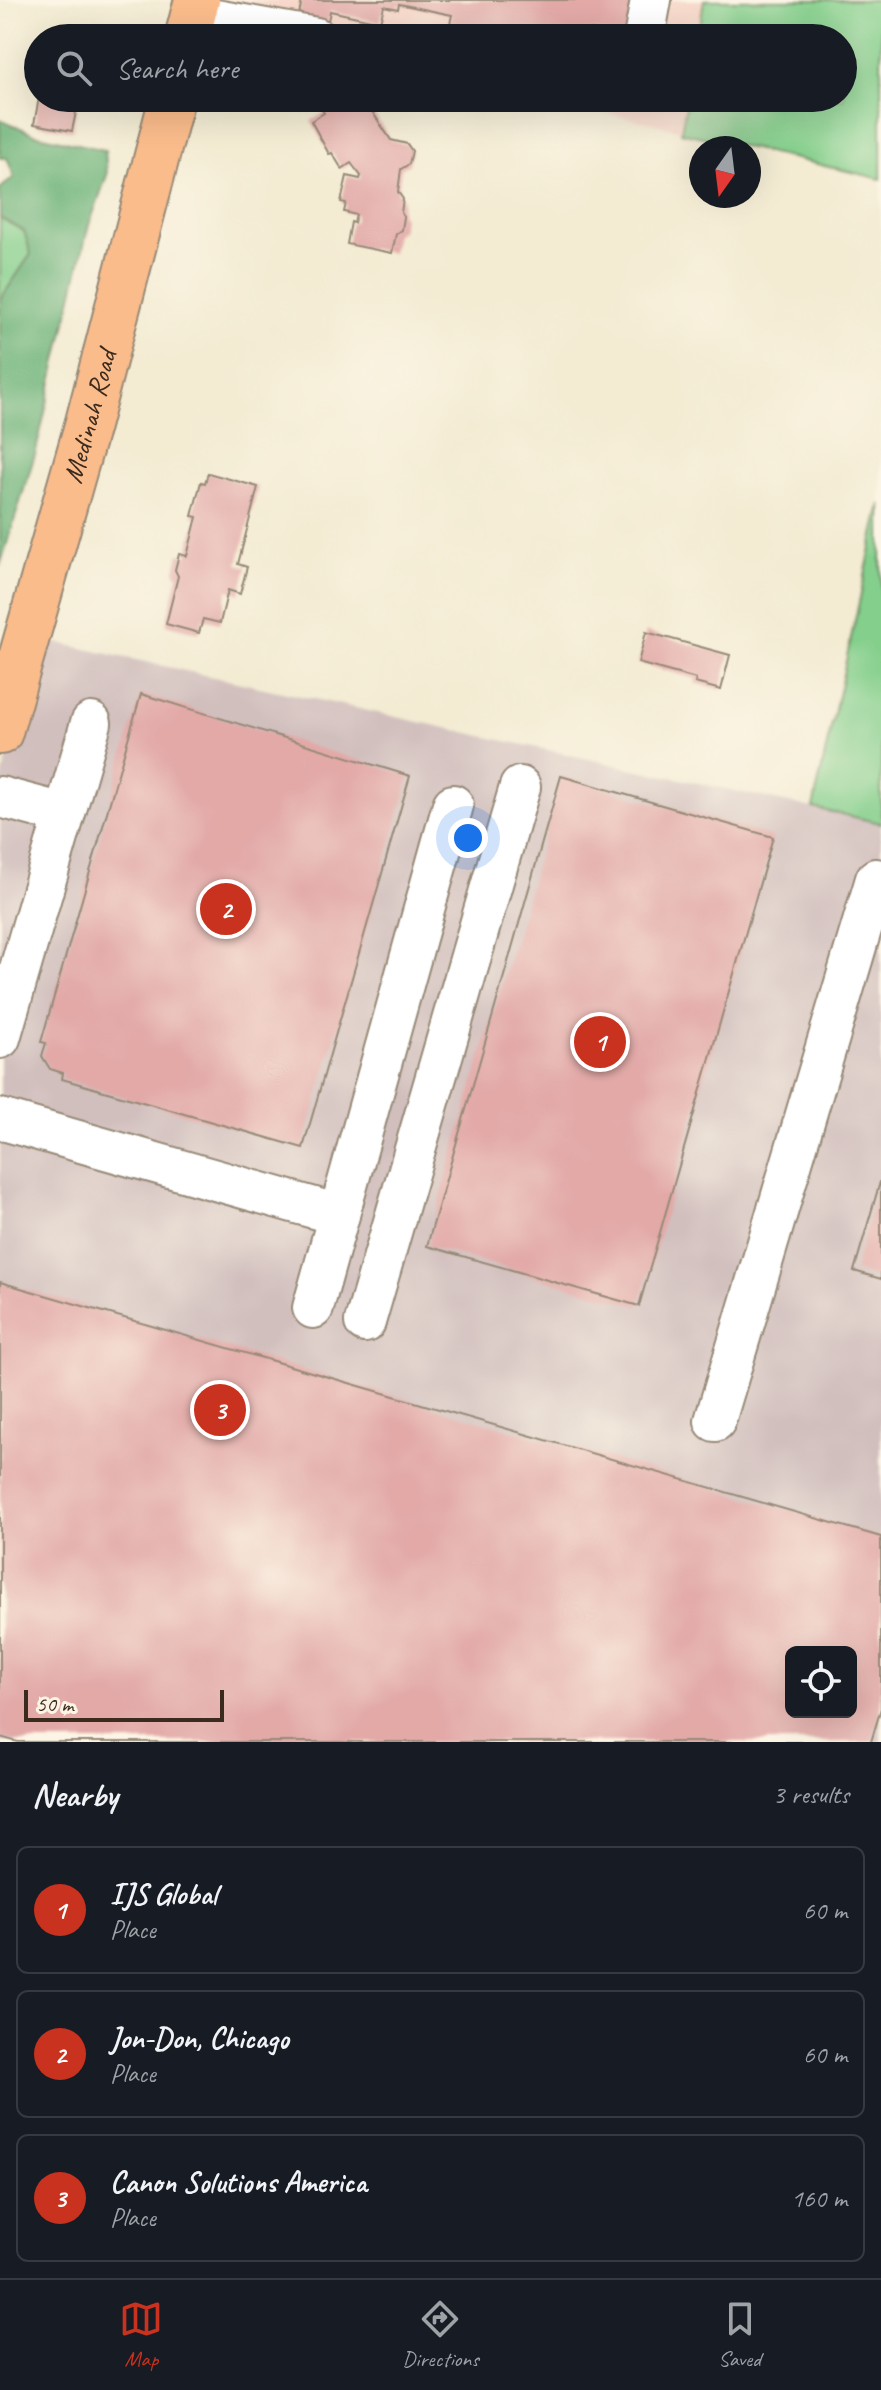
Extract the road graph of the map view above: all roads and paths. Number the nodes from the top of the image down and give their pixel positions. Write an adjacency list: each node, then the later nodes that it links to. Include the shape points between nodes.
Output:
1 (651, 0): 4 (lane)
2 (193, 18): 3 (lane)
3 (230, 24)
4 (647, 24)
5 (168, 112): 7 (main road, Medinah Road)
6 (91, 723): 11 (lane)
7 (0, 732)
8 (520, 787): 17 (lane)
9 (0, 797): 11 (lane)
10 (453, 805): 15 (lane)
11 (64, 814): 13 (lane)
12 (876, 879): 18 (lane)
13 (0, 1038)
14 (0, 1119): 15 (lane)
15 (339, 1215): 16 (lane)
16 (313, 1308)
17 (365, 1322)
18 (715, 1421)

